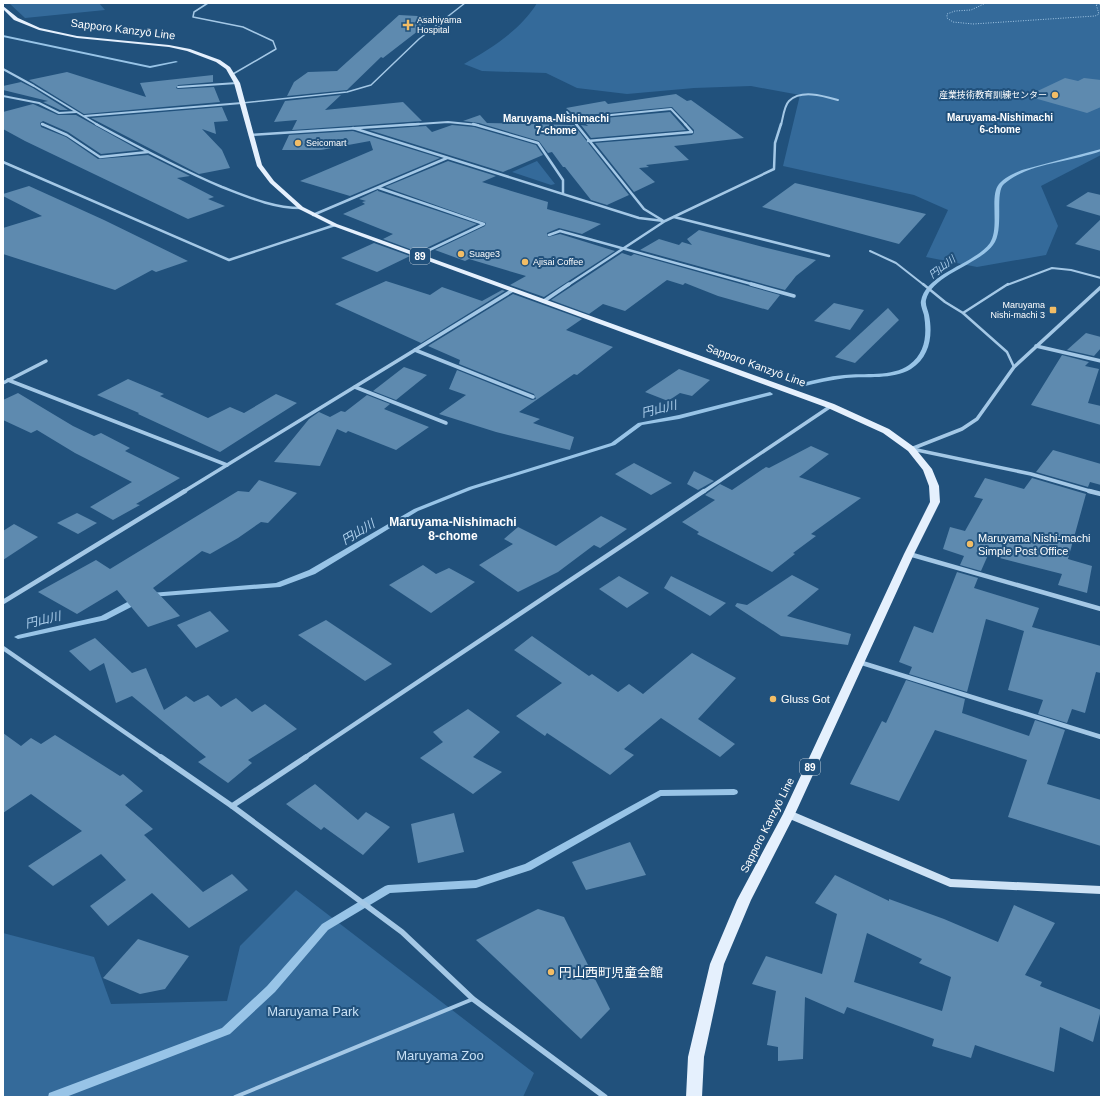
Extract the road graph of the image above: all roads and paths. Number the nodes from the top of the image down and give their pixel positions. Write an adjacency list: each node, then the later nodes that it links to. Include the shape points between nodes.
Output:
1 (208, 3): 7 (lane, via 194,12 193,17 243,27 274,40 276,49)
2 (465, 3): 12 (lane, via 419,39 371,85 347,92)
3 (986, 3): 4 (path, via 971,10 947,14 946,18 953,22 973,24 1095,16 1099,14 1096,4)
4 (1101, 4)
5 (3, 7): 7 (main road, Sapporo Kanzyō Line / 89, via 16,19 39,29 77,37 182,49 218,61)
6 (3, 69): 13 (street, via 21,77)
7 (233, 74): 8 (main road, Sapporo Kanzyō Line / 89)
8 (237, 83): 9 (street); 12 (main road, Sapporo Kanzyō Line / 89)
9 (178, 87)
10 (3, 96): 13 (street, via 39,103 59,113)
11 (838, 100): 28 (street, via 811,95 792,98 788,102 775,143 774,169)
12 (242, 103): 15 (street); 19 (main road, Sapporo Kanzyō Line / 89)
13 (76, 112): 15 (street)
14 (567, 112): 16 (street)
15 (84, 116): 21 (street)
16 (572, 119): 20 (street); 20 (street, via 670,109 692,132)
17 (42, 124): 21 (street, via 100,157)
18 (351, 128): 19 (street); 22 (street); 25 (street, via 448,122 475,124 538,143 563,180)
19 (250, 135): 26 (main road, Sapporo Kanzyō Line / 89, via 259,165 272,182)
20 (588, 142): 29 (street, via 644,210)
21 (149, 152): 26 (street, via 188,173 263,203 288,209)
22 (448, 158): 24 (street); 25 (street)
23 (3, 162): 30 (street, via 229,260)
24 (379, 188): 27 (street); 34 (street, via 484,224)
25 (563, 193): 29 (street, via 639,218)
26 (301, 208): 27 (main road, Sapporo Kanzyō Line / 89)
27 (313, 215): 30 (main road, Sapporo Kanzyō Line / 89)
28 (674, 217): 29 (street); 35 (street)
29 (665, 221): 32 (street)
30 (336, 225): 34 (main road, Sapporo Kanzyō Line / 89)
31 (549, 235): 32 (street, via 560,231)
32 (625, 248): 39 (street); 40 (street)
33 (870, 251): 41 (lane, via 896,263)
34 (419, 255): 38 (main road, Sapporo Kanzyō Line / 89)
35 (829, 256)
36 (1101, 278): 41 (lane, via 1052,268 1010,283)
37 (1101, 287): 42 (street)
38 (513, 290): 40 (main road, Sapporo Kanzyō Line / 89); 43 (street)
39 (794, 296)
40 (544, 301): 51 (main road, Sapporo Kanzyō Line / 89)
41 (963, 313): 46 (lane, via 1007,352)
42 (1036, 346): 45 (street); 46 (street)
43 (415, 350): 49 (street); 50 (street)
44 (46, 361): 47 (street)
45 (1101, 361)
46 (1014, 367): 53 (street, via 977,418 962,429)
47 (8, 380): 48 (street); 54 (street)
48 (3, 383)
49 (355, 387): 52 (street); 54 (street)
50 (533, 397)
51 (831, 406): 53 (main road, Sapporo Kanzyō Line / 89, via 886,431); 62 (street)
52 (446, 423)
53 (912, 449): 55 (street, via 1031,474); 56 (main road, Sapporo Kanzyō Line / 89, via 927,469 934,486 935,502)
54 (227, 465): 57 (street)
55 (1101, 494)
56 (909, 554): 58 (street); 60 (main road, Sapporo Kanzyō Line / 89)
57 (3, 602)
58 (1101, 609)
59 (3, 648): 62 (street)
60 (859, 662): 61 (street); 63 (main road, Sapporo Kanzyō Line / 89)
61 (1101, 737)
62 (232, 806): 65 (street, via 402,932)
63 (789, 814): 64 (street, via 950,882); 68 (main road, Sapporo Kanzyō Line / 89, via 744,900 717,964 696,1057)
64 (1101, 890)
65 (473, 999): 66 (lane); 67 (street)
66 (235, 1097)
67 (605, 1097)
68 (694, 1097)

